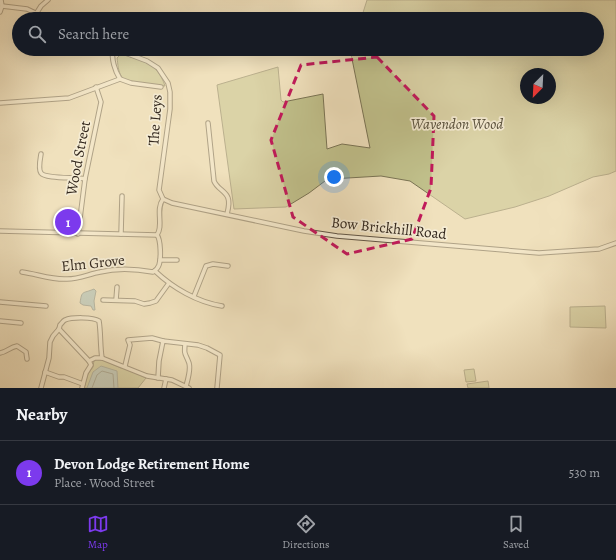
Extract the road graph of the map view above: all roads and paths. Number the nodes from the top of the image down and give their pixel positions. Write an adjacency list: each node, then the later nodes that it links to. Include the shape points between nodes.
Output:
1 (1, 0): 3 (street)
2 (48, 0): 6 (street)
3 (2, 6): 4 (street); 5 (street, via 19,7)
4 (0, 12)
5 (31, 12)
6 (37, 12)
7 (112, 56): 9 (street)
8 (133, 56): 17 (street, The Leys, via 158,68 168,83 171,99 159,190)
9 (120, 79): 10 (street); 11 (street)
10 (161, 87)
11 (96, 88): 12 (street, via 69,98); 15 (street, Wood Street, via 101,102)
12 (0, 104)
13 (208, 123): 18 (street, via 214,181 229,199)
14 (41, 154): 15 (street, via 40,172 44,176)
15 (85, 179): 20 (street, Wood Street)
16 (122, 196): 21 (street)
17 (163, 199): 18 (street, Bow Brickhill Road); 22 (street, The Leys, via 159,207 160,230)
18 (227, 214): 23 (street, Bow Brickhill Road, via 337,236 494,250 539,253 598,249)
19 (0, 231): 20 (street)
20 (78, 234): 21 (street)
21 (121, 234): 22 (street)
22 (157, 235): 24 (street, via 160,241)
23 (616, 243)
24 (160, 260): 25 (street); 28 (street)
25 (175, 261)
26 (228, 266): 31 (street, via 206,266)
27 (24, 271): 28 (street, Elm Grove, via 52,279 69,279 108,270)
28 (155, 271): 29 (street)
29 (169, 283): 31 (street); 33 (street, via 156,301 150,304)
30 (117, 287): 33 (street)
31 (194, 296): 36 (street)
32 (103, 300): 33 (street)
33 (116, 300)
34 (0, 302): 35 (street)
35 (46, 306)
36 (222, 306)
37 (0, 321): 38 (street)
38 (21, 323)
39 (59, 329): 43 (street, via 65,320 76,318 99,321); 45 (street); 47 (street, via 50,342)
40 (163, 341): 41 (street); 46 (street, via 152,338 128,340 130,345); 48 (street)
41 (185, 344): 51 (street, via 184,355 189,364); 54 (street, via 198,345 220,354)
42 (0, 353): 44 (street, via 17,346 26,352)
43 (102, 358): 45 (street); 46 (street)
44 (27, 359)
45 (89, 361): 50 (street, via 91,365)
46 (125, 366): 48 (street)
47 (45, 372): 50 (street); 52 (street)
48 (158, 378): 49 (street)
49 (166, 379): 51 (street); 53 (street)
50 (83, 386)
51 (188, 387)
52 (41, 388)
53 (164, 388)
54 (217, 388)

